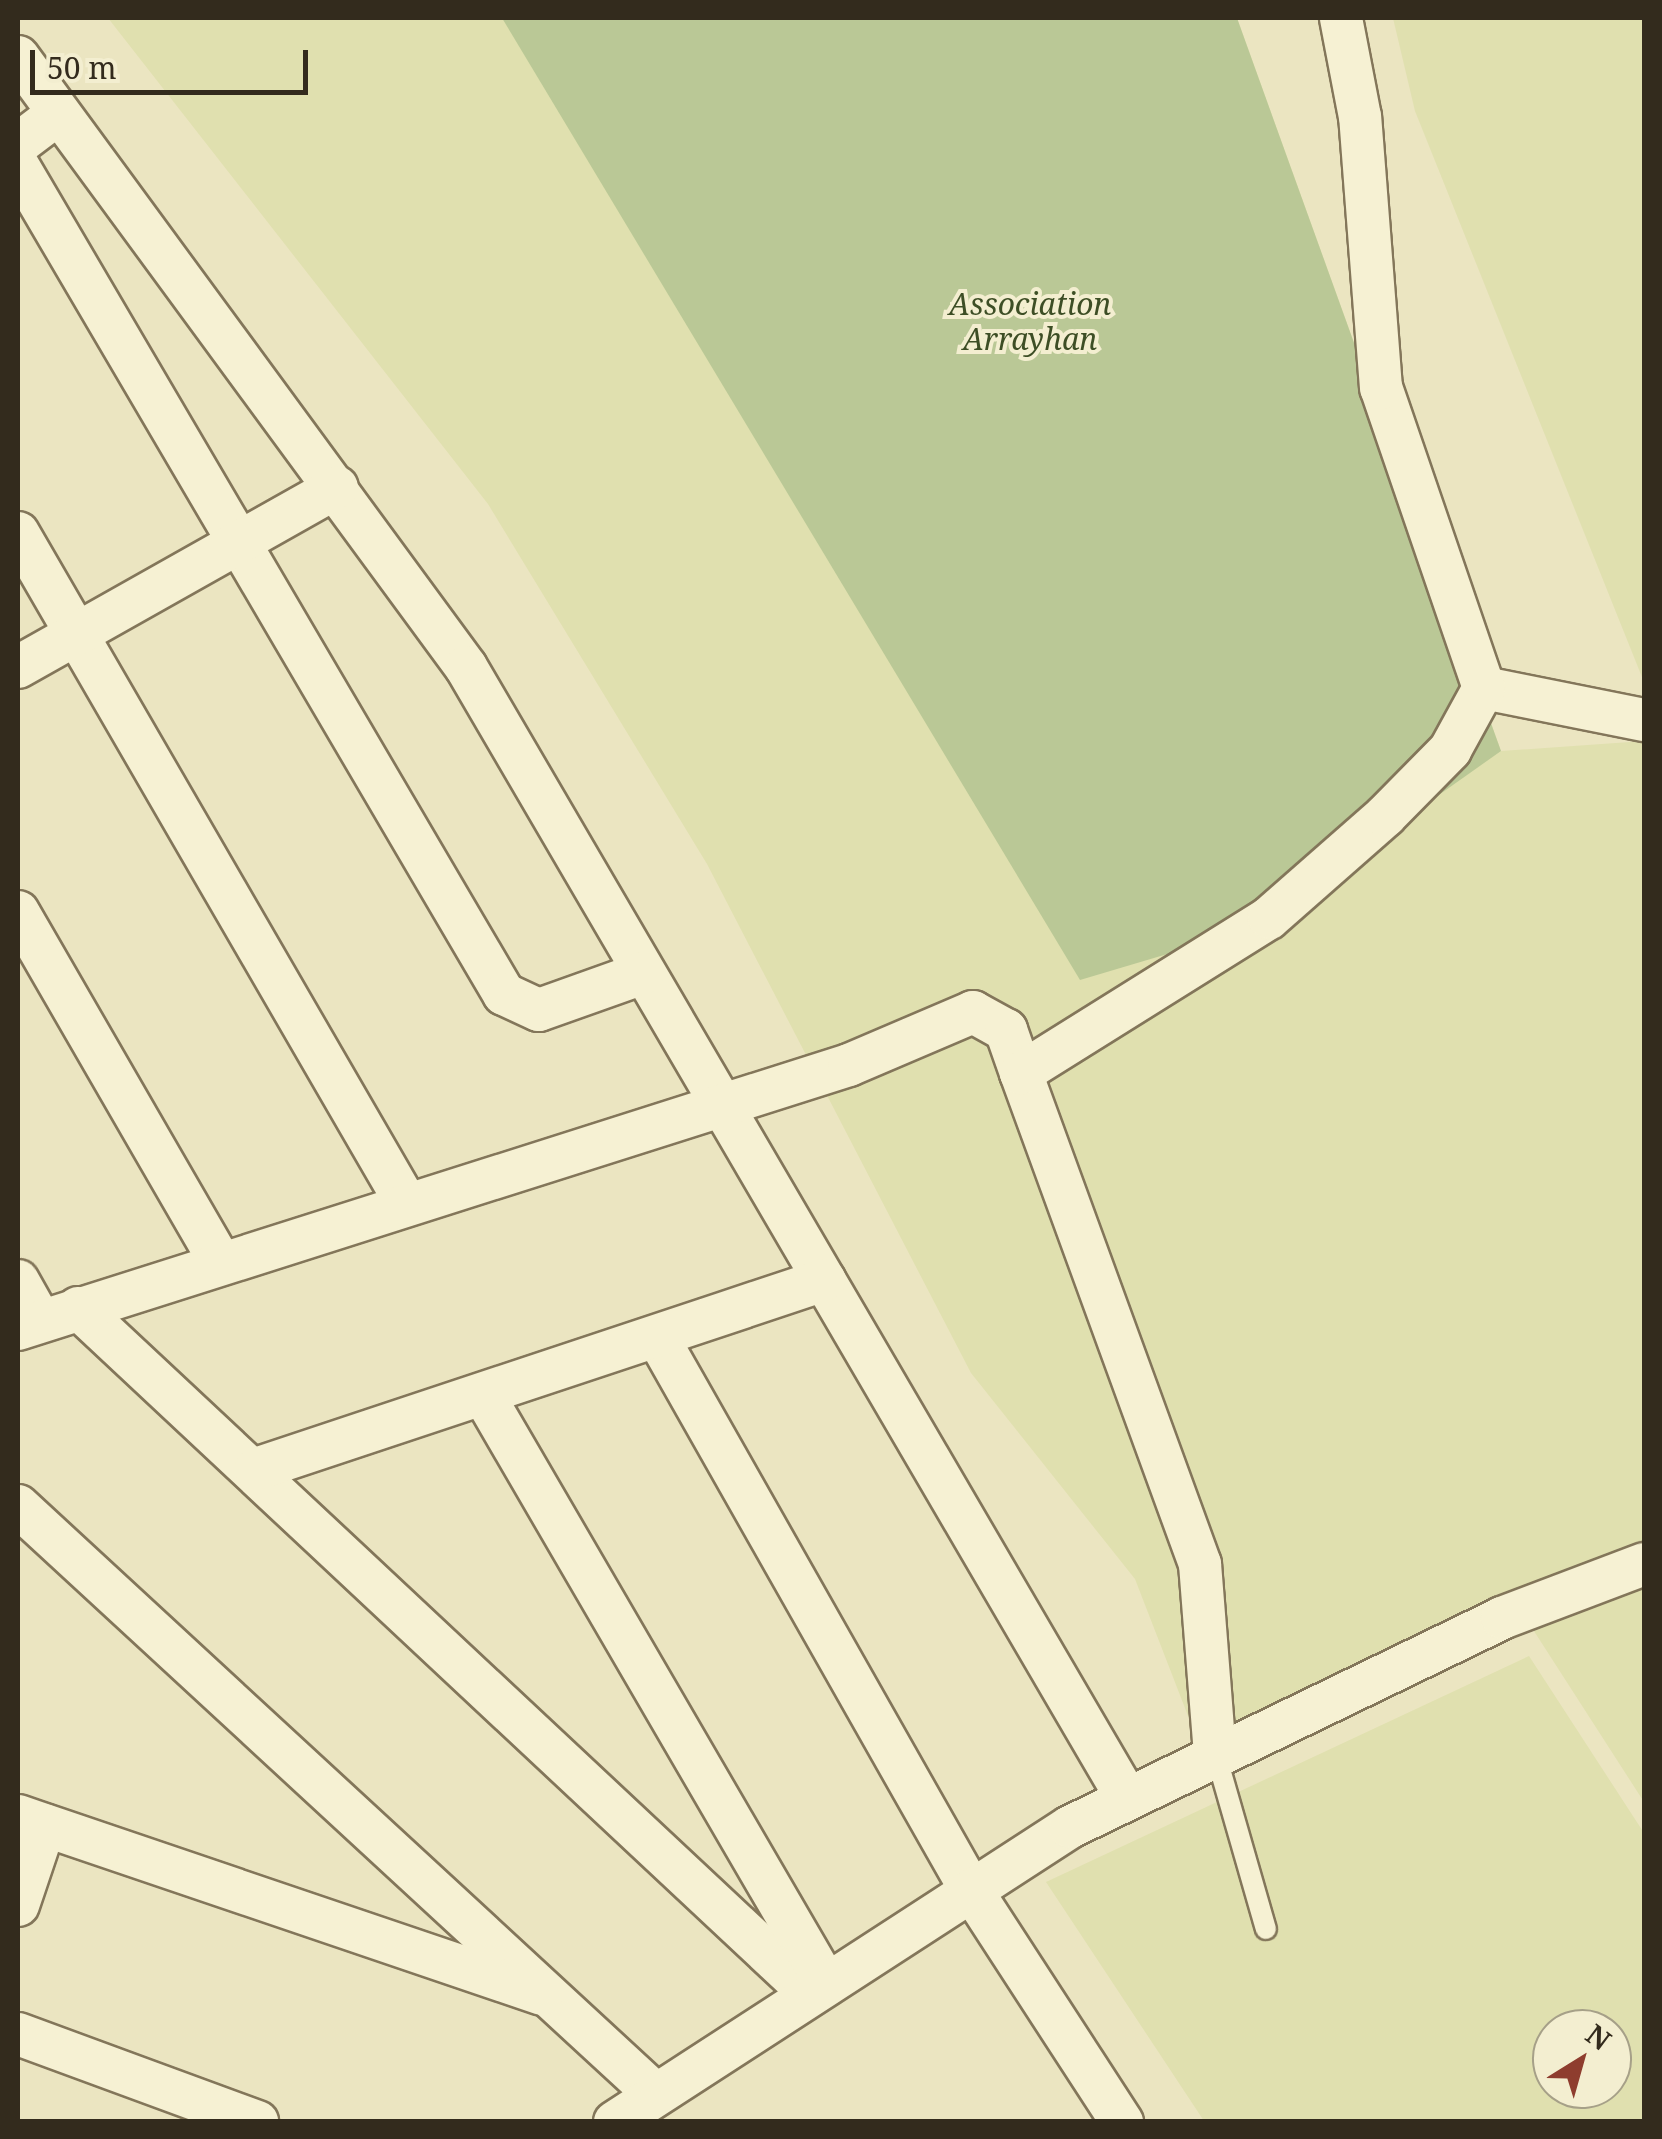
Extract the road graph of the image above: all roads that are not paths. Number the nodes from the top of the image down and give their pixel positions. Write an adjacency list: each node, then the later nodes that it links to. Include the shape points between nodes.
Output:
1 (1341, 18): 11 (street, via 1360,116 1381,388)
2 (18, 57): 3 (street)
3 (59, 113): 4 (street); 6 (street)
4 (18, 144)
5 (18, 166): 8 (street)
6 (337, 487): 8 (street); 14 (street, via 466,667)
7 (18, 533): 9 (street)
8 (242, 540): 9 (street); 14 (street, via 504,994 539,1010)
9 (76, 634): 10 (street); 17 (street)
10 (18, 666)
11 (1484, 688): 12 (street); 15 (street, via 1450,750 1319,878)
12 (1644, 720)
13 (18, 912): 18 (street)
14 (643, 972): 16 (street)
15 (1021, 1073): 16 (street, via 1006,1030 984,1011); 28 (street, via 1200,1564)
16 (718, 1103): 17 (street); 19 (street)
17 (406, 1203): 18 (street)
18 (220, 1262): 21 (street)
19 (824, 1280): 22 (street); 29 (street)
20 (18, 1281): 21 (street)
21 (45, 1319): 24 (street)
22 (658, 1338): 23 (street); 31 (street)
23 (483, 1394): 24 (street); 34 (street)
24 (256, 1468): 34 (street)
25 (18, 1506): 26 (street)
26 (36, 1542): 35 (street)
27 (1644, 1564): 28 (street, via 1502,1618)
28 (1215, 1753): 29 (street); 33 (lane)
29 (1127, 1798): 31 (street)
30 (31, 1820): 32 (street); 35 (street)
31 (968, 1885): 34 (street); 38 (street)
32 (18, 1904)
33 (1266, 1929)
34 (816, 1985): 37 (street)
35 (560, 2000): 37 (street)
36 (18, 2034): 39 (street)
37 (653, 2092): 40 (street)
38 (1107, 2116)
39 (257, 2122)
40 (615, 2122)

